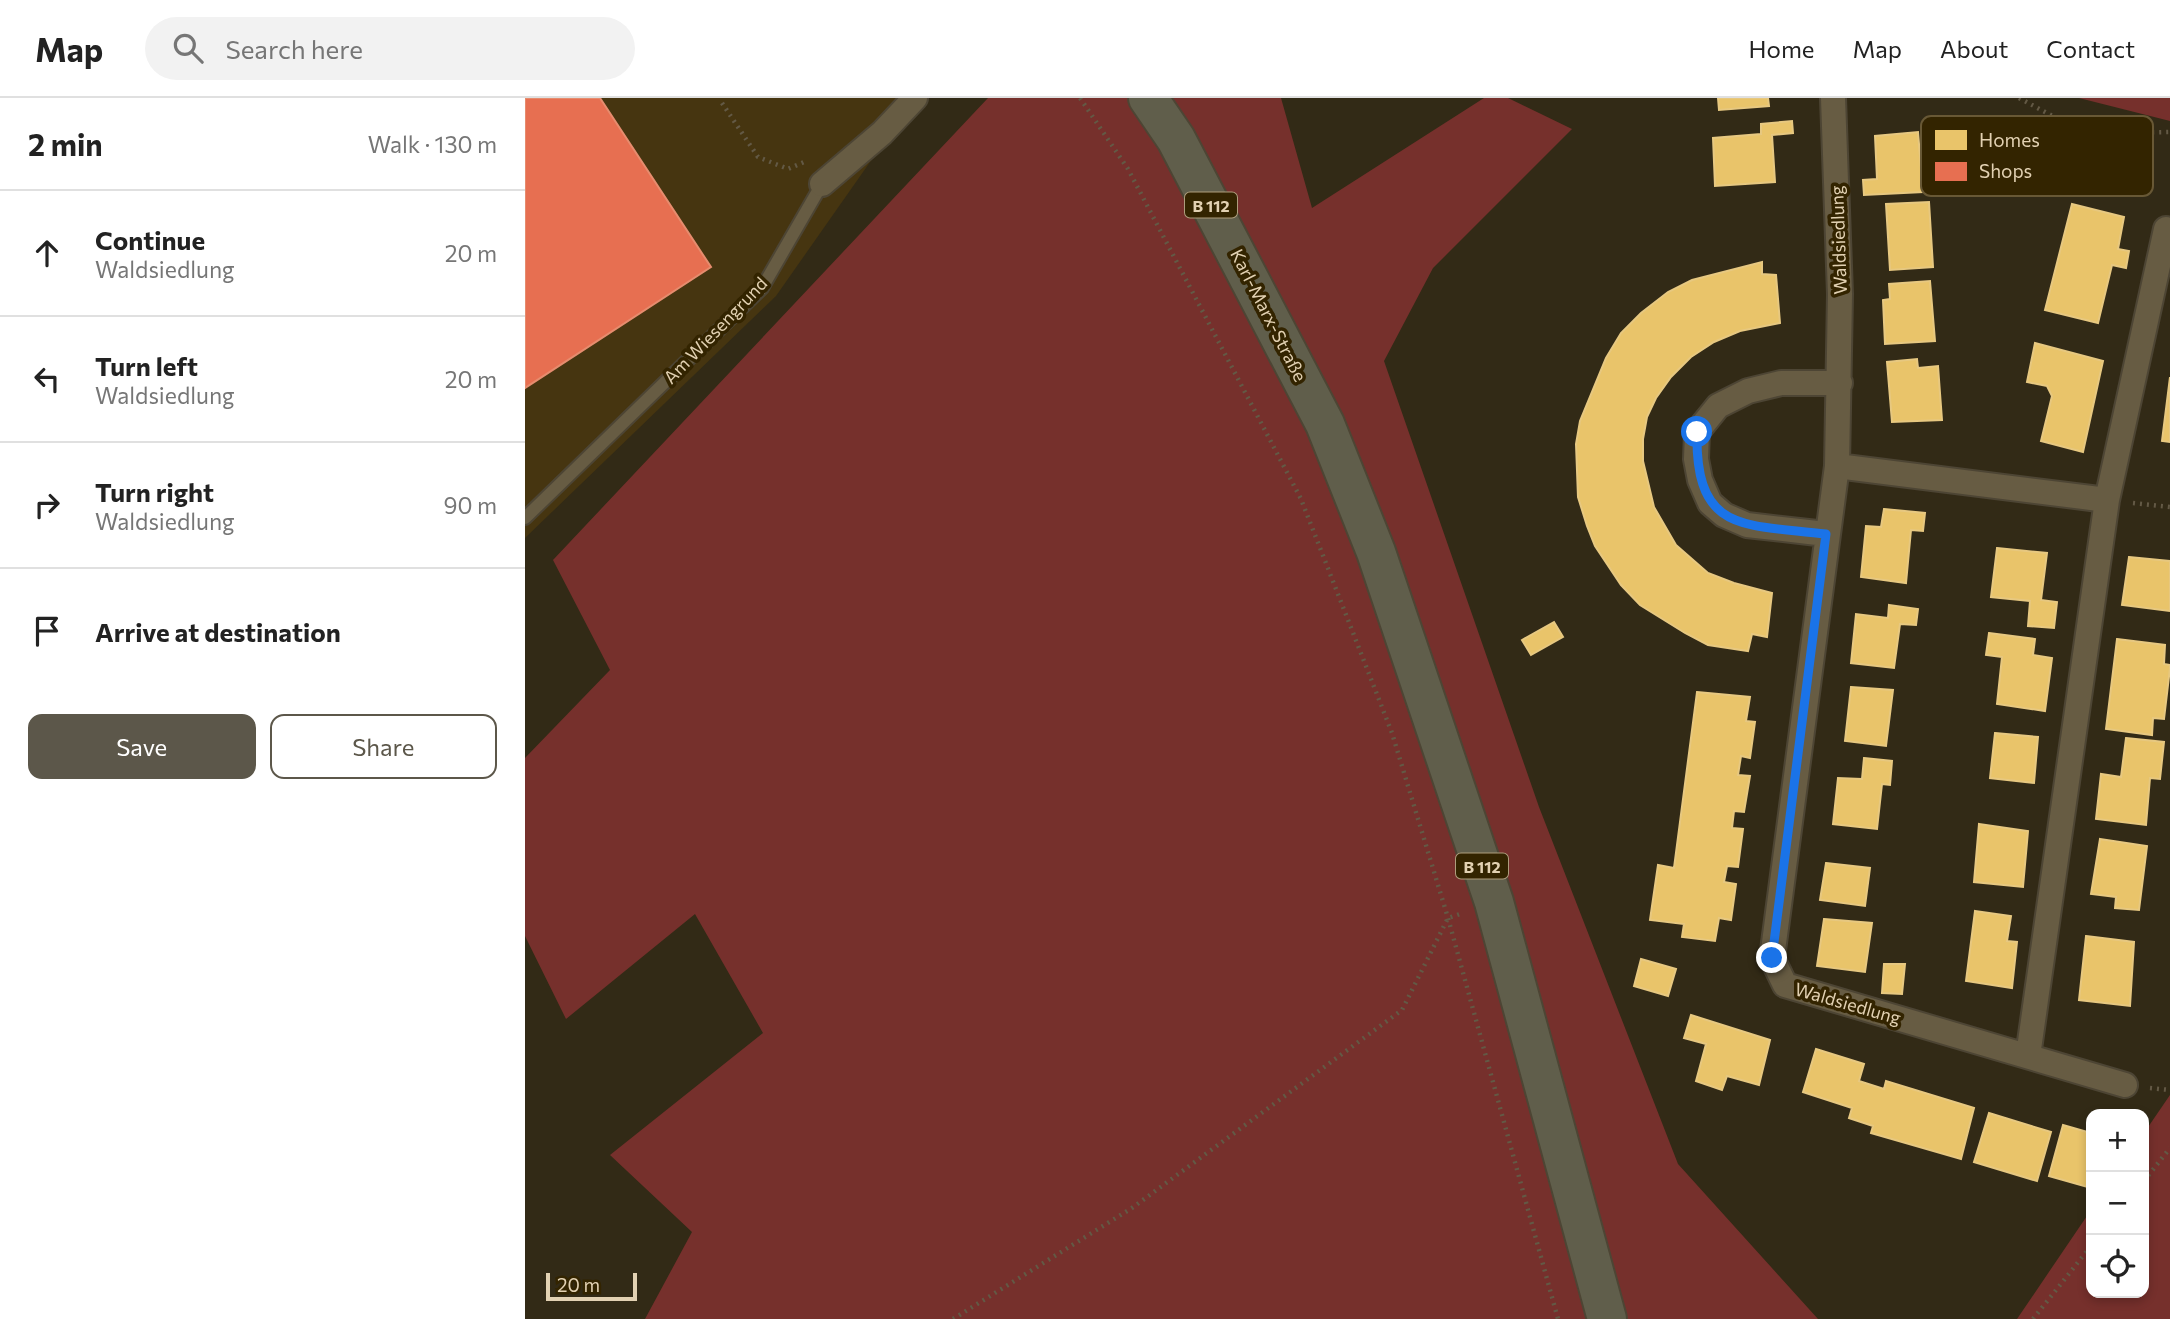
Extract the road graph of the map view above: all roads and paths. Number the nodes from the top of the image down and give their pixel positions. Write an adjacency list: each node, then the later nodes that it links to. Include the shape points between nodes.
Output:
1 (915, 98): 9 (street, Am Wiesengrund)
2 (1080, 98): 24 (path, via 1128,169 1306,512 1392,733)
3 (1148, 98): 25 (main road, Karl-Marx-Straße / B 112, via 1176,139 1325,424 1376,552 1494,902)
4 (1833, 98): 11 (street, Waldsiedlung)
5 (2019, 98): 7 (path)
6 (722, 103): 8 (path, via 758,157 788,169)
7 (2052, 116)
8 (809, 160)
9 (822, 184): 15 (lane, Am Wiesengrund, via 762,288)
10 (2166, 229): 13 (street)
11 (1840, 383): 12 (street, Waldsiedlung); 16 (street, via 1781,383 1748,391 1718,406 1697,432 1700,480 1710,503 1724,516 1747,525)
12 (1837, 466): 13 (street); 16 (street, Waldsiedlung)
13 (2107, 500): 14 (path); 18 (street)
14 (2170, 507)
15 (525, 518)
16 (1826, 534): 18 (street, Waldsiedlung, via 1772,958 1785,985)
17 (1435, 944): 23 (path, via 1402,1010 1132,1208)
18 (2028, 1056): 19 (street, Waldsiedlung)
19 (2125, 1085)
20 (2170, 1148): 21 (path)
21 (2149, 1175)
22 (2086, 1252): 26 (path)
23 (953, 1319)
24 (1558, 1319)
25 (1608, 1319)
26 (2033, 1319)

